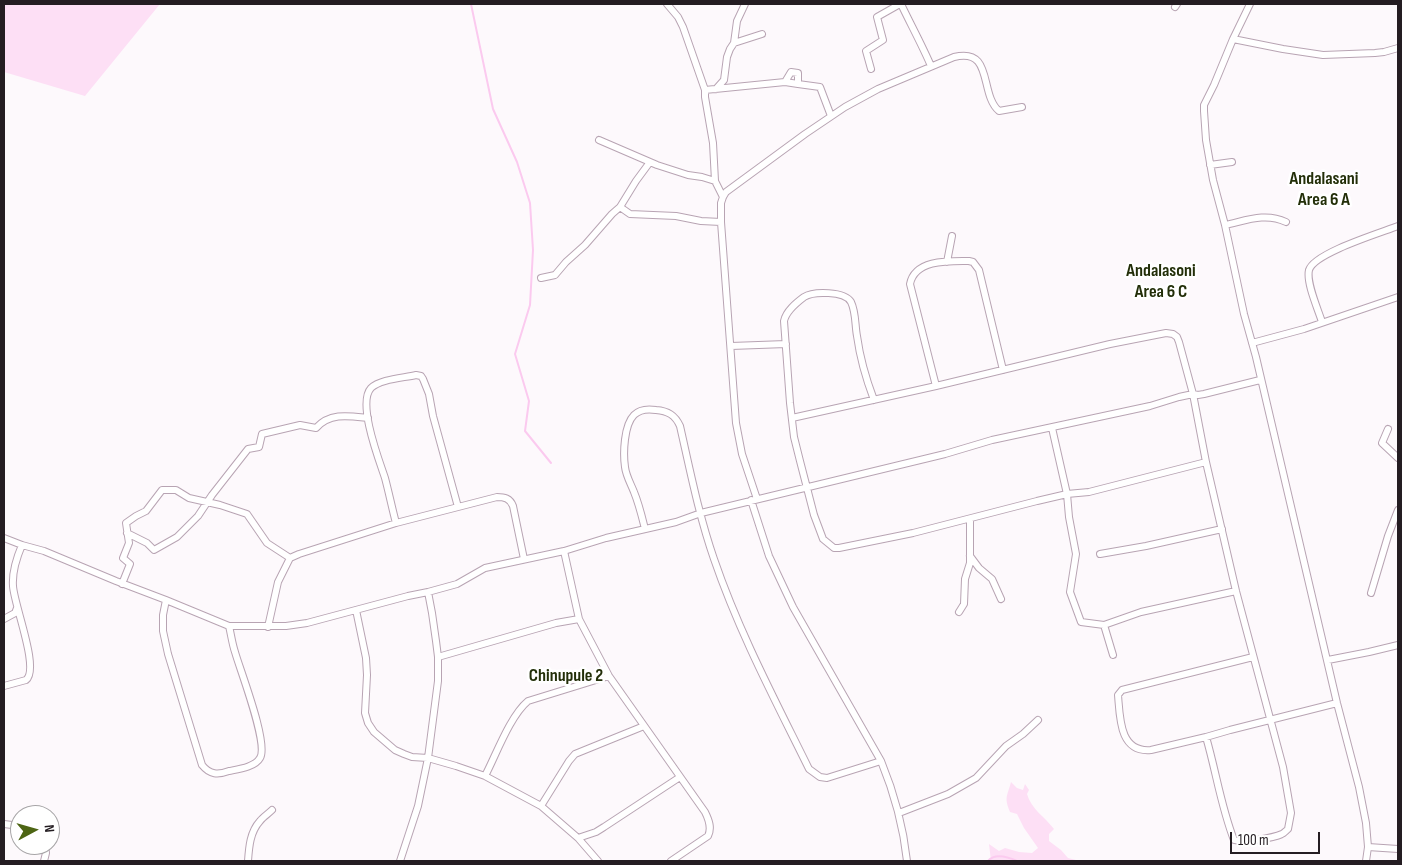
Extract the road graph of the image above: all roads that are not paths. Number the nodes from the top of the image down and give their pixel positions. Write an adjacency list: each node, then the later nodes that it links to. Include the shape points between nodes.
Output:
1 (667, 4): 14 (street, via 678,17 690,44)
2 (745, 4): 7 (street, via 737,21)
3 (900, 4): 9 (street); 10 (street, via 877,18 883,40 866,51)
4 (1250, 4): 6 (street)
5 (762, 34): 7 (street)
6 (1233, 39): 8 (street, via 1323,55 1375,53); 20 (street, via 1204,107)
7 (734, 43): 13 (street, via 727,57 724,80)
8 (1398, 48)
9 (931, 66): 15 (street, via 961,55 972,56 980,64 993,106 999,111); 16 (street, via 878,89)
10 (872, 69)
11 (785, 82): 12 (street); 12 (street, via 791,72 798,73); 13 (street)
12 (798, 84): 16 (street, via 820,87)
13 (716, 89): 14 (street)
14 (705, 90): 21 (street)
15 (1022, 106)
16 (831, 116): 22 (street)
17 (599, 140): 18 (street)
18 (650, 162): 21 (street); 23 (street)
19 (1232, 162): 20 (street)
20 (1210, 165): 26 (street)
21 (715, 181): 22 (street)
22 (723, 197): 24 (street)
23 (620, 207): 24 (street, via 630,214); 30 (street, via 555,276)
24 (721, 222): 35 (street)
25 (1286, 222): 26 (street, via 1260,217)
26 (1225, 225): 33 (street)
27 (1398, 226): 32 (street, via 1328,253 1314,262 1309,270 1310,285)
28 (952, 236): 29 (street)
29 (948, 262): 36 (street, via 970,261 976,265); 38 (street, via 938,262 915,272 910,284)
30 (541, 278)
31 (1398, 297): 32 (street)
32 (1322, 322): 33 (street)
33 (1252, 343): 37 (street)
34 (786, 344): 35 (street); 40 (street, via 785,317 803,298 812,294 847,297 851,303 866,381); 42 (street)
35 (731, 346): 49 (street, via 736,423)
36 (1003, 370): 38 (street); 39 (street, via 1166,333 1177,337)
37 (1260, 380): 39 (street); 84 (street)
38 (936, 386): 40 (street)
39 (1193, 394): 43 (street); 46 (street)
40 (874, 400): 42 (street)
41 (368, 418): 50 (street, via 334,417 316,428 300,425 262,434 259,447 248,449); 51 (street, via 367,396 375,386 394,379 421,376 429,394); 55 (street)
42 (792, 418): 47 (street)
43 (1052, 428): 47 (street); 48 (street)
44 (1388, 429): 45 (street, via 1382,443)
45 (1398, 458)
46 (1206, 462): 48 (street, via 1089,492); 57 (street)
47 (807, 487): 49 (street); 54 (street, via 823,539 834,548)
48 (1067, 494): 54 (street); 77 (street, via 1076,554 1070,592 1081,622)
49 (754, 500): 53 (street); 93 (street, via 769,556 793,607)
50 (207, 502): 58 (street, via 177,538 154,550); 58 (street, via 176,490 162,490 146,511 126,523); 64 (street, via 247,514 267,543)
51 (458, 507): 55 (street); 65 (street, via 497,497 511,501)
52 (1398, 510): 69 (street)
53 (700, 513): 56 (street); 56 (street, via 677,420 666,411 640,411 629,425 624,455 627,476); 93 (street, via 738,622 809,769 827,778)
54 (970, 519): 63 (street)
55 (396, 523): 64 (street)
56 (646, 529): 61 (street)
57 (1222, 529): 62 (street); 67 (street)
58 (128, 533): 66 (street, via 129,543 123,558 130,564)
59 (4, 538): 60 (street)
60 (22, 545): 66 (street); 72 (street, via 13,576)
61 (564, 552): 65 (street); 76 (street)
62 (1100, 554)
63 (970, 556): 70 (street, via 978,568 992,579); 74 (street, via 964,604)
64 (290, 558): 79 (street, via 278,582)
65 (524, 559): 68 (street, via 485,568 464,581)
66 (122, 584): 71 (street)
67 (1236, 591): 77 (street, via 1141,612); 83 (street)
68 (428, 592): 73 (street); 82 (street)
69 (1371, 593)
70 (1001, 599)
71 (166, 600): 78 (street); 78 (street, via 163,631 168,654 202,766 214,774 252,765 263,753)
72 (17, 608): 75 (street, via 15,613); 86 (street, via 27,644 30,674 26,680)
73 (356, 610): 79 (street, via 307,623); 92 (street, via 366,658 365,714 368,723 395,750 412,757)
74 (959, 612)
75 (4, 619)
76 (579, 619): 82 (street); 85 (street)
77 (1104, 625): 81 (street)
78 (229, 626): 79 (street)
79 (268, 627)
80 (1398, 647): 84 (street)
81 (1113, 655)
82 (438, 657): 92 (street)
83 (1253, 657): 89 (street); 91 (street, via 1126,688 1118,694 1121,722 1133,747 1151,750)
84 (1328, 660): 87 (street)
85 (609, 676): 90 (street); 94 (street, via 528,700 512,721)
86 (4, 686)
87 (1337, 703): 89 (street); 100 (street, via 1359,787)
88 (1038, 720): 98 (street, via 1006,746 976,778 948,794)
89 (1270, 720): 91 (street); 91 (street, via 1291,813 1288,829 1282,834 1234,840)
90 (644, 726): 95 (street); 96 (street, via 575,754)
91 (1206, 738)
92 (428, 758): 94 (street); 103 (street, via 418,806)
93 (881, 761): 98 (street)
94 (485, 776): 96 (street)
95 (680, 777): 99 (street, via 596,832); 105 (street, via 705,812 710,831 704,840)
96 (541, 806): 99 (street)
97 (272, 810): 102 (street, via 254,828)
98 (899, 813): 106 (street)
99 (578, 838): 104 (street)
100 (1368, 847): 101 (street); 107 (street)
101 (1398, 848)
102 (248, 861)
103 (400, 861)
104 (598, 861)
105 (671, 861)
106 (907, 861)
107 (1366, 861)

